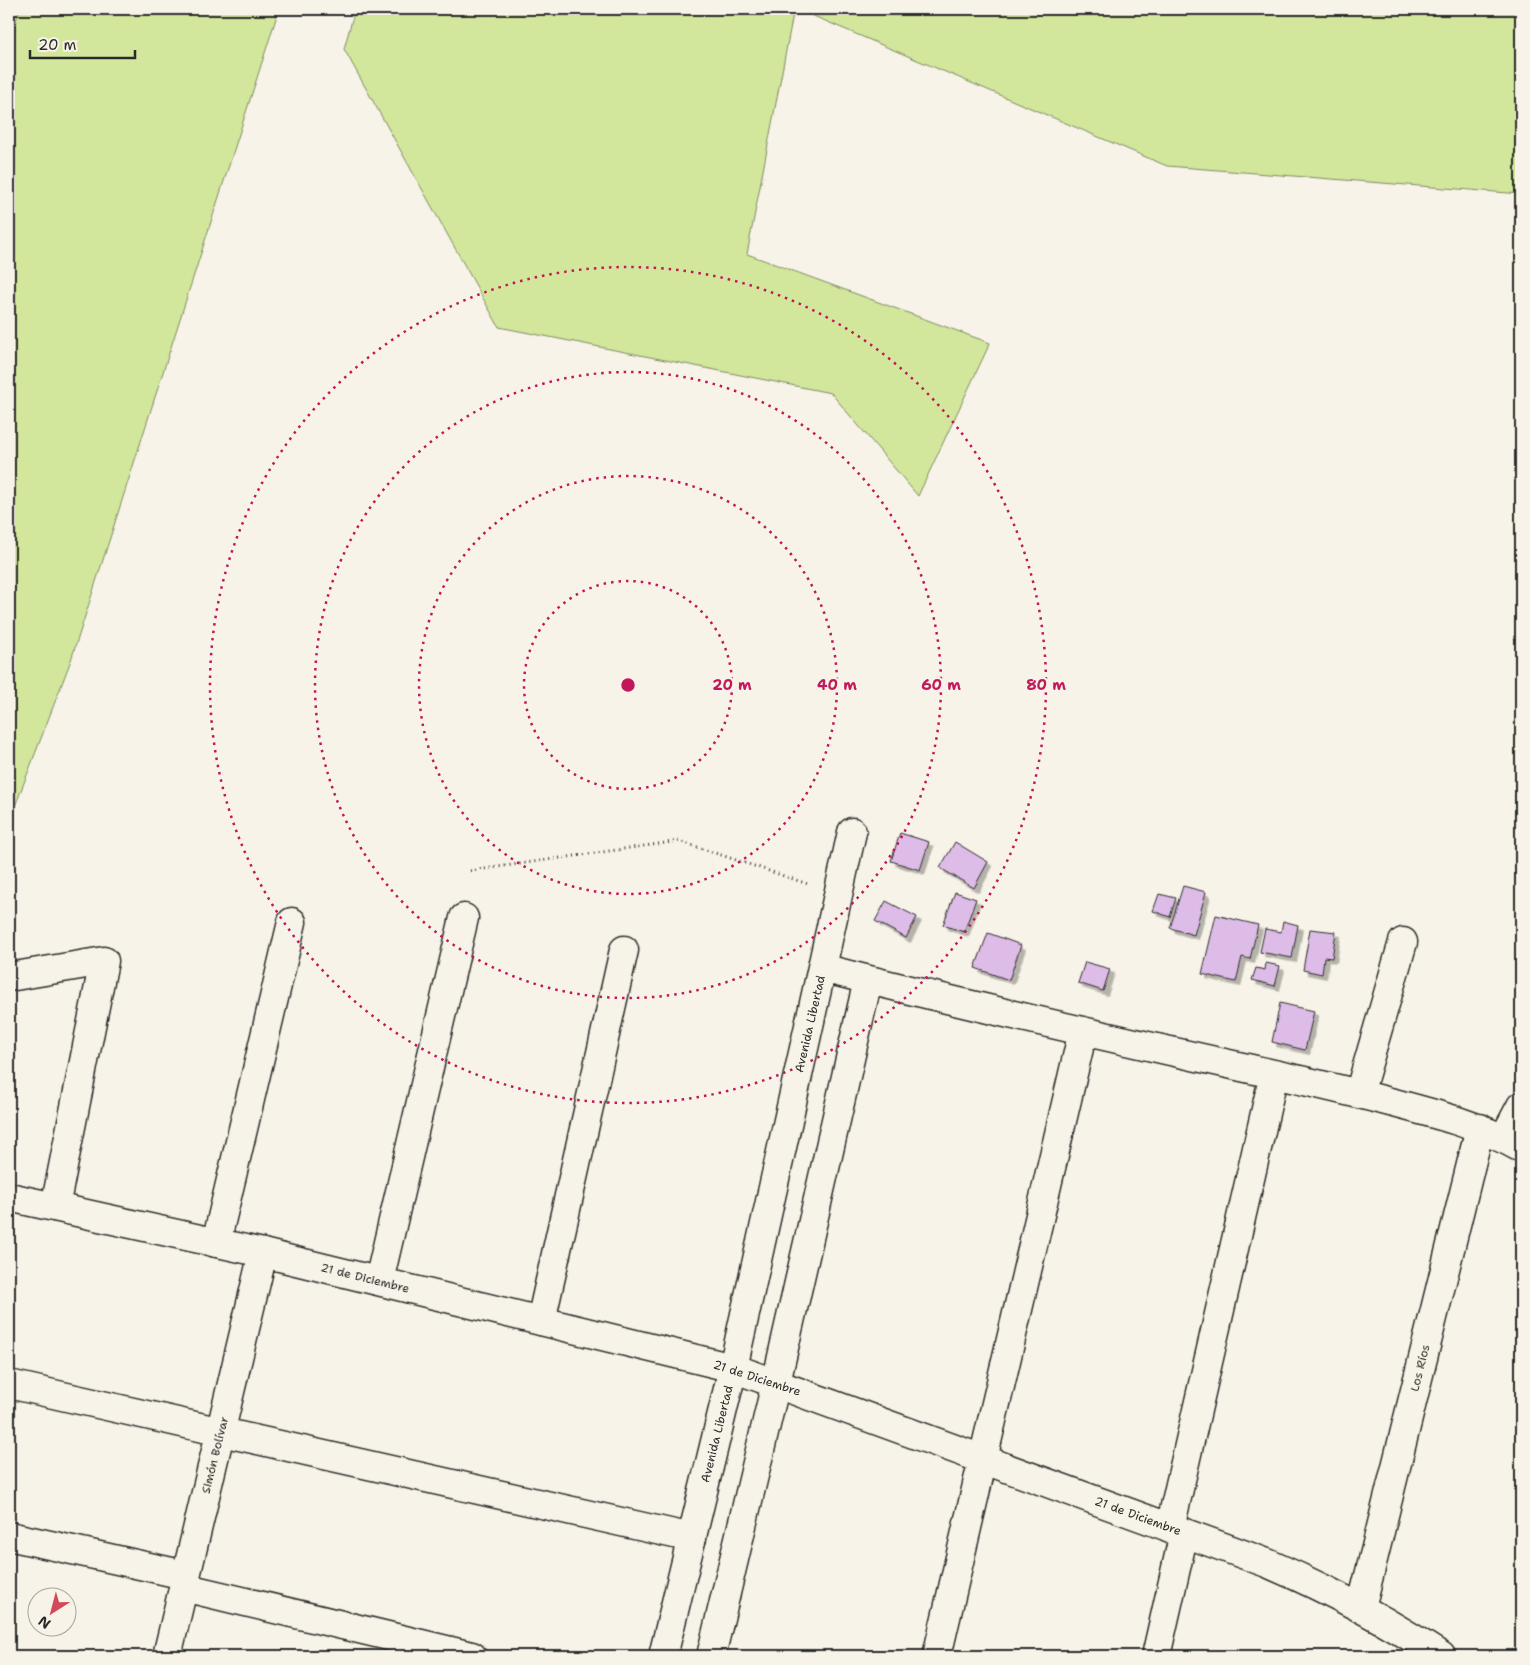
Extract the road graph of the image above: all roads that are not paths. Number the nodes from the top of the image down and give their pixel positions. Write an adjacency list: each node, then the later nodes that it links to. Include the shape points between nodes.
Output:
1 (852, 832): 6 (street)
2 (464, 918): 18 (street)
3 (292, 922): 16 (street)
4 (1403, 942): 11 (street)
5 (624, 950): 19 (street)
6 (822, 968): 8 (street, Avenida Libertad); 20 (street, Avenida Libertad)
7 (9, 978): 15 (street, via 104,961)
8 (868, 980): 9 (street, Avenida Libertad); 22 (street)
9 (1083, 1031): 10 (street, Avenida Libertad); 24 (street)
10 (1274, 1074): 11 (street, Avenida Libertad); 25 (street)
11 (1359, 1094): 13 (street, Avenida Libertad)
12 (1521, 1106): 13 (street, Los Ríos)
13 (1501, 1138): 29 (street, Los Ríos)
14 (9, 1197): 15 (street, 21 de Diciembre)
15 (55, 1207): 16 (street, 21 de Diciembre)
16 (216, 1243): 17 (street, 21 de Diciembre)
17 (263, 1253): 18 (street, 21 de Diciembre); 23 (street, Simón Bolívar)
18 (379, 1281): 19 (street, 21 de Diciembre)
19 (541, 1321): 20 (street, 21 de Diciembre)
20 (733, 1368): 22 (street, 21 de Diciembre); 27 (street, Avenida Libertad)
21 (9, 1384): 23 (street)
22 (776, 1384): 24 (street, 21 de Diciembre); 33 (street)
23 (221, 1432): 27 (street); 28 (street, Simón Bolívar)
24 (983, 1460): 25 (street, 21 de Diciembre); 34 (street)
25 (1177, 1531): 29 (street, 21 de Diciembre, via 1312,1582); 35 (street)
26 (9, 1536): 28 (street)
27 (692, 1538): 32 (street, Avenida Libertad)
28 (184, 1581): 30 (street, Simón Bolívar); 31 (street)
29 (1361, 1608): 36 (street, 21 de Diciembre)
30 (167, 1656)
31 (472, 1656)
32 (663, 1656)
33 (711, 1656)
34 (937, 1656)
35 (1156, 1656)
36 (1441, 1656)

